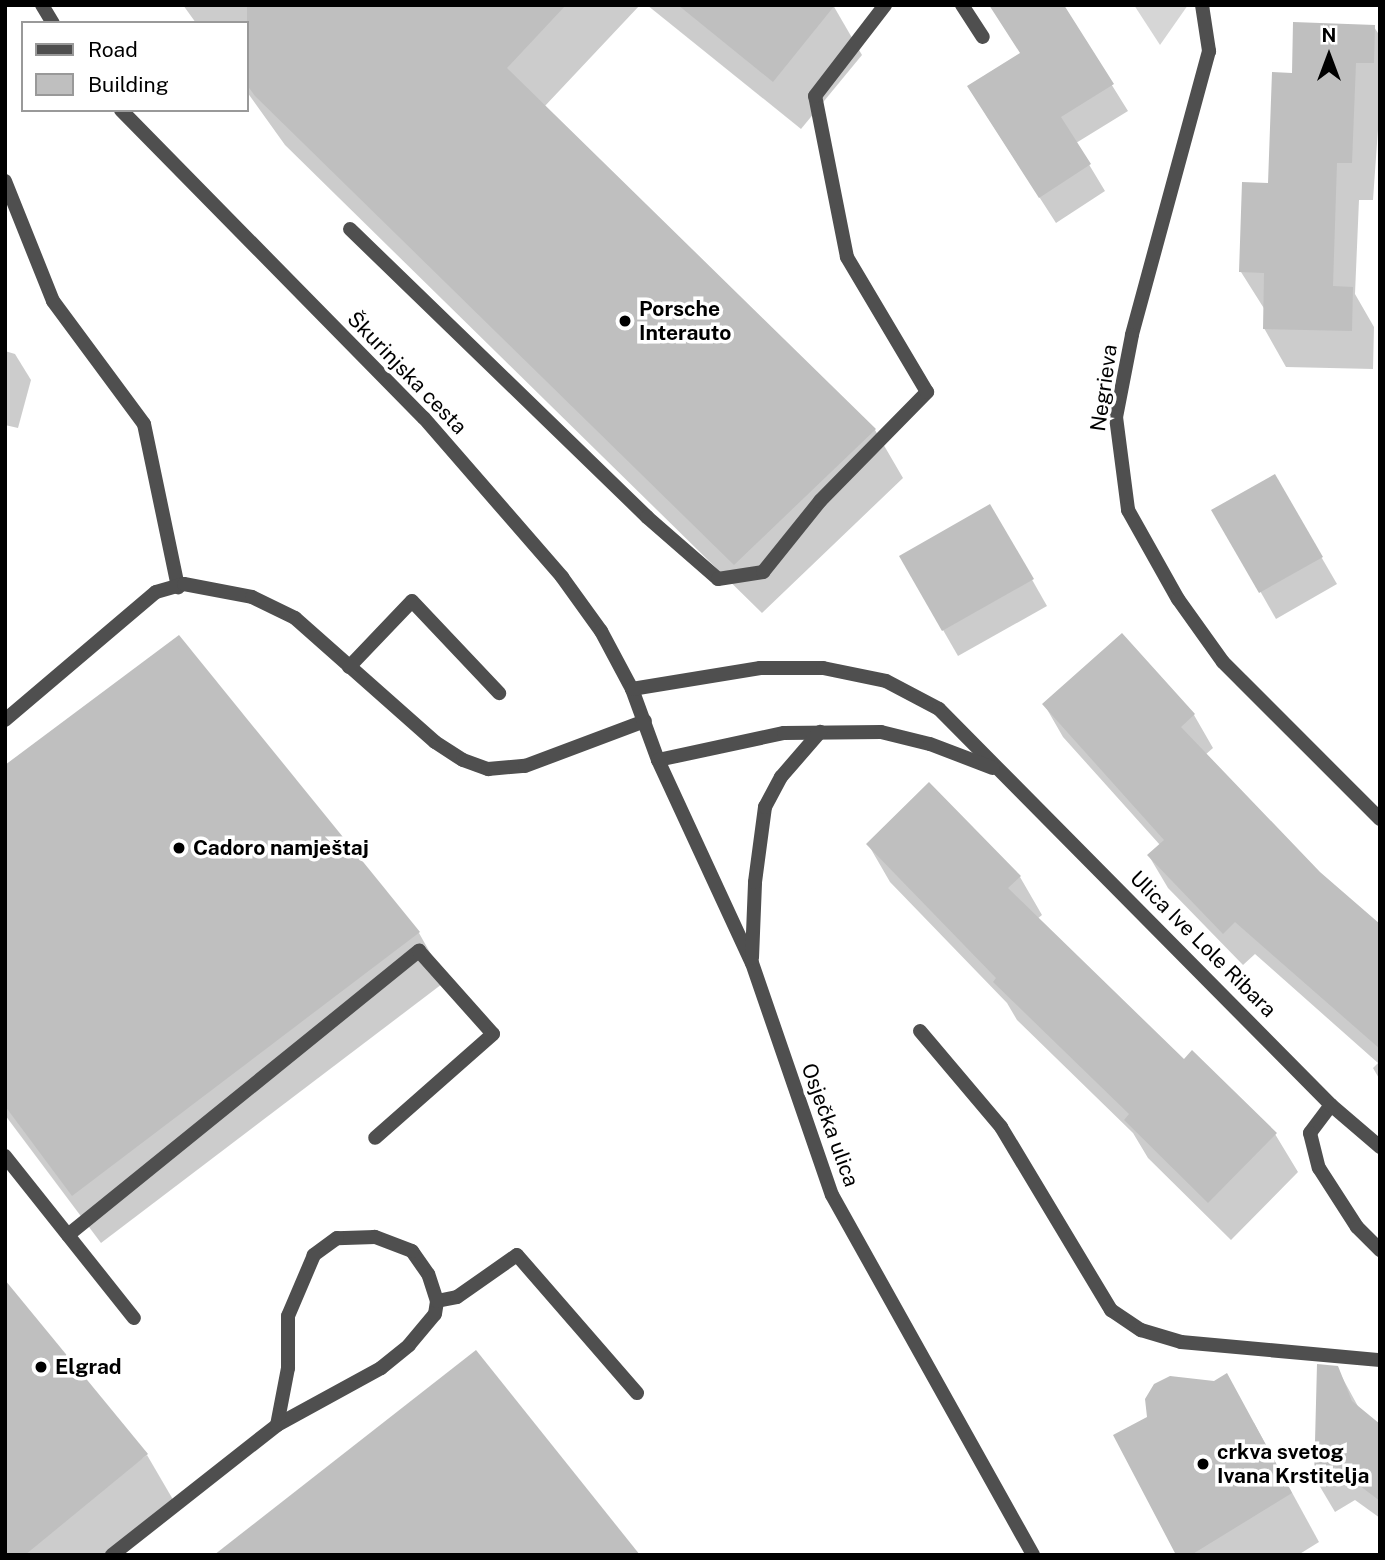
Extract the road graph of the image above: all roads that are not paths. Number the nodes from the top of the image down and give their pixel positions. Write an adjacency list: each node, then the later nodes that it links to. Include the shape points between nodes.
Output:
1 (42, 5): 5 (street)
2 (885, 5): 9 (street, via 815,96 847,257 927,392 821,500 763,572 718,579 647,517)
3 (962, 5): 6 (street)
4 (1202, 5): 19 (street, Negrieva, via 1209,51 1132,335 1116,417 1128,510 1178,599 1223,662)
5 (51, 21)
6 (983, 37)
7 (123, 112): 12 (street, Škurinjska cesta, via 424,418 499,501 586,610)
8 (5, 181): 10 (street, via 53,301 144,424)
9 (350, 229)
10 (178, 586): 11 (street, via 230,592 295,618); 14 (street, via 156,592)
11 (349, 667): 13 (street, via 412,601); 15 (street, via 435,742 488,769 525,766)
12 (632, 689): 15 (street, Osječka ulica); 18 (street, Ulica Ive Lole Ribara, via 761,668 823,668 886,681 939,709)
13 (499, 693)
14 (5, 720)
15 (645, 721): 17 (street, Osječka ulica)
16 (821, 732): 17 (street, Ulica Ive Lole Ribara, via 784,733); 18 (street, Ulica Ive Lole Ribara, via 880,732 930,744); 20 (street, via 781,777 765,807 755,882)
17 (658, 760): 20 (street, Osječka ulica)
18 (998, 770): 22 (street, Ulica Ive Lole Ribara)
19 (1380, 819)
20 (752, 963): 34 (street, Osječka ulica, via 832,1195)
21 (920, 1031): 30 (street, via 1000,1127 1111,1310 1141,1330 1181,1342)
22 (1331, 1105): 24 (street, Ulica Ive Lole Ribara); 27 (street, via 1310,1133 1319,1168 1357,1227)
23 (375, 1138): 26 (street, via 492,1034 419,951)
24 (1380, 1147)
25 (5, 1156): 26 (street)
26 (68, 1235): 29 (street)
27 (1380, 1250)
28 (437, 1301): 31 (street, via 457,1297 517,1255); 32 (street, via 435,1314 409,1345 381,1368); 32 (street, via 428,1274 412,1251 375,1237 337,1238 314,1255 288,1316 288,1368)
29 (134, 1318)
30 (1380, 1360)
31 (638, 1393)
32 (277, 1425): 33 (street)
33 (111, 1555)
34 (1033, 1555)

